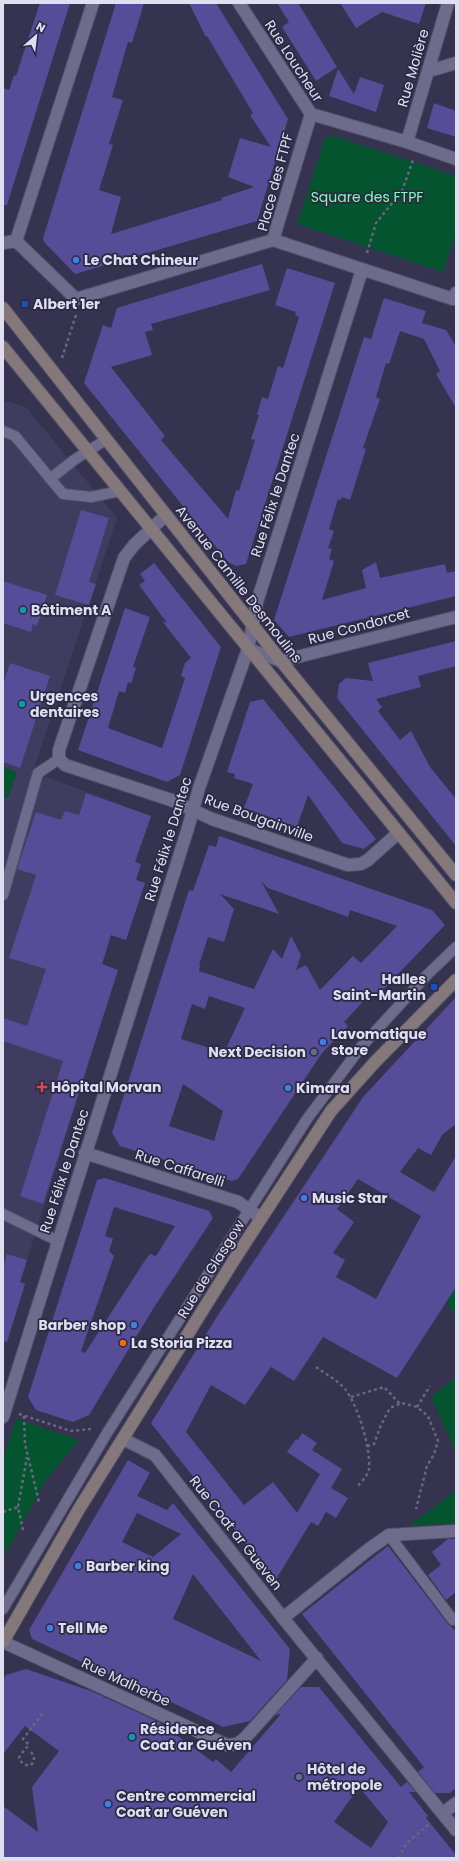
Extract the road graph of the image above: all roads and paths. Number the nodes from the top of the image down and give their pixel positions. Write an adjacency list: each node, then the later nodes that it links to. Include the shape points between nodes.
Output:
1 (93, 3): 11 (street)
2 (239, 3): 6 (street, Rue Loucheur)
3 (448, 3): 5 (street, Rue Molière)
4 (456, 63): 5 (street)
5 (429, 71): 7 (street, Rue Molière)
6 (311, 114): 7 (street); 10 (street, Place des FTPF)
7 (407, 142): 8 (street)
8 (456, 159)
9 (412, 162): 13 (path, via 402,191 376,223)
10 (273, 240): 11 (street, via 76,299); 14 (street, Place des FTPF)
11 (16, 241): 12 (street)
12 (3, 243)
13 (366, 253)
14 (362, 270): 15 (street, Place des FTPF); 28 (street, Rue Félix le Dantec)
15 (455, 298)
16 (3, 308): 21 (main road, Avenue Camille Desmoulins)
17 (77, 313): 19 (path)
18 (3, 347): 22 (main road)
19 (63, 356)
20 (3, 431): 23 (lane, via 15,436)
21 (106, 439): 22 (lane); 25 (main road, Avenue Camille Desmoulins)
22 (87, 451): 23 (lane); 24 (main road)
23 (50, 478): 24 (lane, via 63,494 91,497)
24 (120, 491): 26 (main road)
25 (166, 514): 26 (street); 28 (main road, Avenue Camille Desmoulins)
26 (151, 529): 29 (main road); 31 (street, via 124,558 59,750)
27 (456, 617): 30 (street, Rue Condorcet)
28 (252, 624): 29 (street, Rue Félix le Dantec); 30 (main road, Avenue Camille Desmoulins)
29 (248, 649): 30 (street); 32 (street, Rue Félix le Dantec); 33 (main road)
30 (281, 662): 34 (main road, Avenue Camille Desmoulins)
31 (59, 759): 32 (street, Rue Bougainville, via 65,765 171,800); 35 (lane, via 38,773)
32 (192, 810): 33 (street, Rue Bougainville, via 348,865 361,864 368,860); 39 (street, Rue Félix le Dantec)
33 (398, 833): 36 (main road)
34 (456, 875)
35 (3, 895)
36 (456, 903)
37 (456, 947): 40 (lane, Rue de Glasgow, via 360,1047 307,1119)
38 (456, 980): 42 (main road, Rue de Glasgow, via 331,1111)
39 (85, 1153): 40 (street, Rue Caffarelli, via 230,1199); 43 (street, Rue Félix le Dantec)
40 (250, 1209): 42 (street, Rue Caffarelli); 63 (lane, Rue de Glasgow, via 107,1433)
41 (3, 1214): 43 (lane)
42 (261, 1218): 52 (main road, Rue de Glasgow)
43 (58, 1241): 49 (street, Rue Félix le Dantec)
44 (316, 1367): 46 (path, via 334,1379)
45 (430, 1386): 48 (path)
46 (351, 1397): 47 (path, via 384,1386); 53 (path)
47 (400, 1404): 48 (path, via 402,1402); 53 (path, via 390,1408 374,1444)
48 (417, 1407): 58 (path, via 428,1416 438,1441 427,1466)
49 (4, 1413): 50 (path)
50 (24, 1416): 51 (path, via 70,1431); 54 (path)
51 (91, 1429)
52 (123, 1439): 64 (street, Rue Coat ar Gueven, via 155,1455); 66 (main road, Rue de Glasgow)
53 (367, 1446): 55 (path, via 369,1470)
54 (27, 1456): 56 (path); 57 (path)
55 (357, 1487)
56 (39, 1502)
57 (18, 1507): 59 (path); 60 (path)
58 (416, 1509)
59 (3, 1512)
60 (23, 1530)
61 (456, 1531): 62 (street)
62 (390, 1535): 64 (street); 65 (lane, via 453,1620)
63 (3, 1609)
64 (283, 1618): 67 (street, Rue Coat ar Gueven)
65 (456, 1618)
66 (3, 1642): 67 (street, Rue Malherbe, via 227,1745 237,1744 246,1738)
67 (317, 1658): 71 (street, Rue Coat ar Gueven)
68 (42, 1714): 69 (path, via 23,1739 29,1745 21,1754 21,1763 31,1765 34,1761)
69 (31, 1752)
70 (456, 1803): 71 (street)
71 (443, 1813): 72 (street, Rue Coat ar Gueven); 73 (path, via 406,1844)
72 (456, 1830)
73 (399, 1858)

